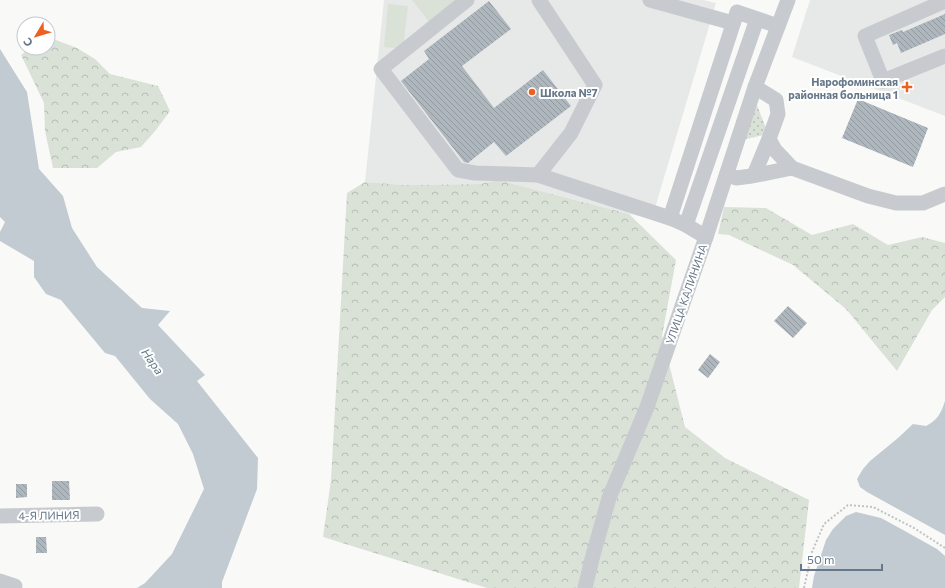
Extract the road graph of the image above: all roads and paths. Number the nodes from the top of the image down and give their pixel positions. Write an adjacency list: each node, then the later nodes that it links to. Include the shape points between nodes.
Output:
1 (466, 0): 15 (street, via 381,69 458,170)
2 (539, 0): 15 (street, via 595,85 571,133)
3 (650, 0): 8 (street)
4 (788, 0): 9 (street, УЛИЦА КАЛИНИНА)
5 (945, 2): 6 (street)
6 (931, 4): 10 (street, via 865,36 883,81)
7 (757, 19): 8 (street, via 737,12); 9 (street); 19 (street)
8 (733, 23): 18 (street)
9 (778, 26): 11 (street, УЛИЦА КАЛИНИНА)
10 (945, 56)
11 (755, 87): 12 (street, via 776,100 778,114); 14 (street, УЛИЦА КАЛИНИНА)
12 (770, 138): 13 (street, via 775,150); 16 (street)
13 (792, 168): 16 (street); 17 (street, via 868,196 896,203 923,203)
14 (727, 174): 16 (street, via 736,178); 20 (street, УЛИЦА КАЛИНИНА)
15 (538, 175): 18 (street)
16 (754, 175)
17 (945, 194)
18 (670, 218): 19 (street)
19 (686, 225): 20 (street)
20 (706, 237): 26 (street, УЛИЦА КАЛИНИНА, via 647,406 609,498)
21 (97, 514): 22 (street, 4-Я ЛИНИЯ)
22 (0, 516)
23 (945, 548): 27 (path, via 914,528 873,507 848,505 824,524 812,552)
24 (0, 581): 25 (street, via 15,586)
25 (14, 588)
26 (585, 588)
27 (804, 588)

